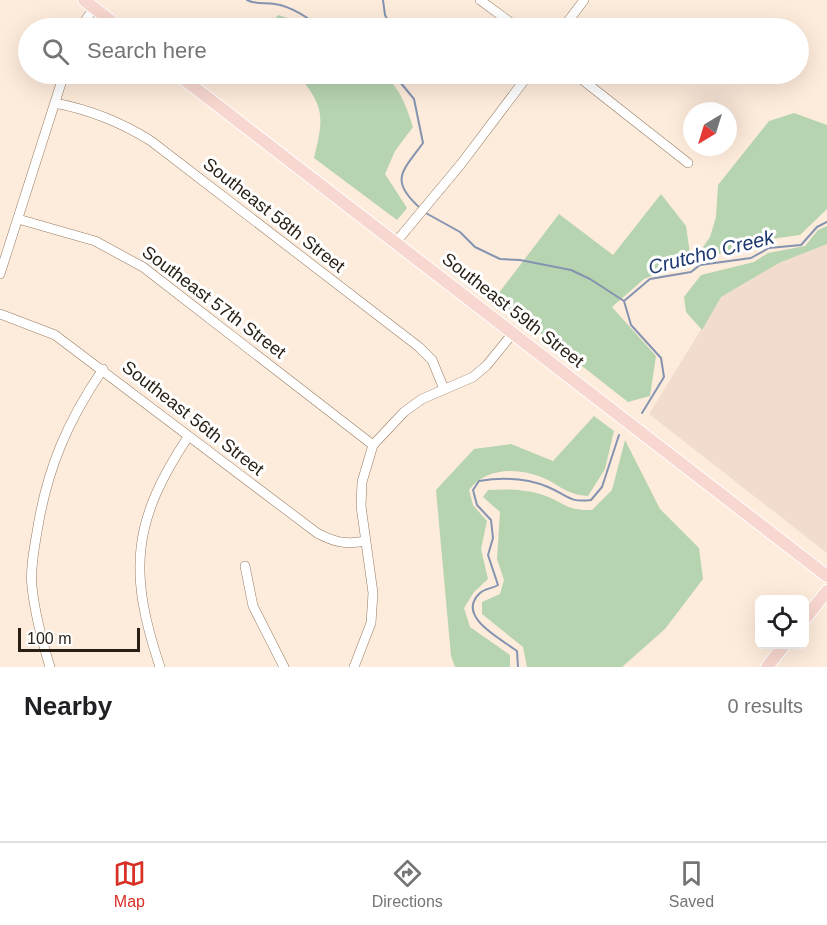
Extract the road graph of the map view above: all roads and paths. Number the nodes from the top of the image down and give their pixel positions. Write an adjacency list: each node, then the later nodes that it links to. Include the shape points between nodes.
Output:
1 (480, 0): 5 (street)
2 (584, 0): 6 (street)
3 (89, 4): 4 (main road)
4 (107, 18)
5 (504, 18)
6 (570, 18)
7 (61, 84): 11 (street)
8 (190, 84): 14 (main road, Southeast 59th Street)
9 (521, 84): 14 (street)
10 (588, 84): 12 (street)
11 (55, 104): 13 (street); 20 (street, Southeast 58th Street, via 124,124 151,141 419,347 432,360)
12 (688, 163)
13 (18, 219): 15 (street); 22 (street, Southeast 57th Street, via 95,241 143,267)
14 (396, 242): 18 (main road, Southeast 59th Street)
15 (3, 254): 16 (street)
16 (0, 274)
17 (0, 314): 19 (street, Southeast 56th Street, via 55,335)
18 (513, 333): 20 (street, via 487,365); 25 (main road, Southeast 59th Street)
19 (103, 369): 21 (street, Southeast 56th Street); 29 (street, via 75,410 42,498 32,585)
20 (444, 389): 22 (street, via 404,412)
21 (188, 437): 23 (street, Southeast 56th Street, via 316,532 348,544); 30 (street, via 152,499 142,538 139,590)
22 (373, 445): 23 (street, via 362,482)
23 (365, 541): 32 (street, via 373,593 371,623)
24 (245, 566): 31 (street, via 253,606)
25 (827, 576)
26 (827, 591): 27 (main road)
27 (809, 614)
28 (782, 649): 33 (main road)
29 (50, 667)
30 (160, 667)
31 (284, 667)
32 (354, 667)
33 (767, 667)

